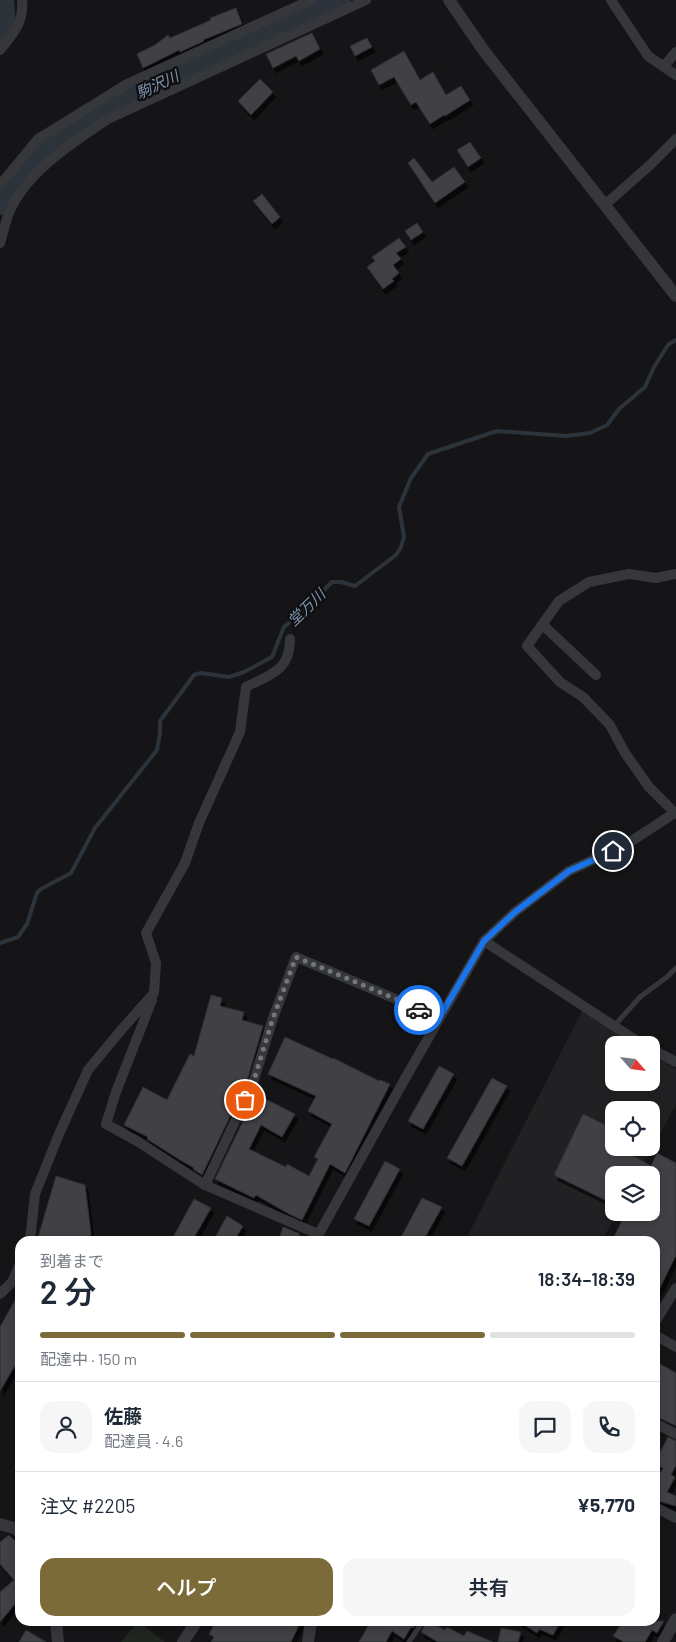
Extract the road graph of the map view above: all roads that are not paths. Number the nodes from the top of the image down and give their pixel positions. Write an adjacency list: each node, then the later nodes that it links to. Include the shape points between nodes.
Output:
1 (22, 0): 6 (street, via 23,12 16,28)
2 (311, 0): 11 (street, via 127,84 38,140)
3 (366, 0): 13 (street, via 108,119 62,151 20,193 9,212)
4 (449, 0): 12 (street, via 484,51)
5 (611, 0): 8 (street, via 648,56)
6 (0, 50)
7 (676, 52): 8 (street)
8 (664, 66): 9 (street)
9 (676, 75)
10 (676, 138): 12 (street)
11 (0, 185)
12 (606, 204): 14 (street)
13 (0, 243)
14 (676, 296)
15 (676, 574): 16 (street, via 656,578 629,574 589,582 559,601)
16 (543, 625): 18 (street); 19 (street, via 527,646 560,682 583,697 610,725 624,753 649,787)
17 (290, 640): 22 (street, via 290,650 282,668 246,688 240,732 199,823 185,863 146,933 156,963)
18 (596, 675)
19 (675, 813): 20 (street, via 627,844 569,871 515,912)
20 (484, 941): 23 (street); 24 (street)
21 (676, 968): 24 (lane, via 640,997)
22 (154, 993): 28 (street, via 106,1124); 29 (street, via 88,1070 35,1194)
23 (437, 1022): 28 (street, via 410,1005 296,957 253,1083); 31 (street)
24 (614, 1027): 25 (street)
25 (628, 1036)
26 (660, 1054): 27 (street)
27 (676, 1062)
28 (206, 1185): 30 (street)
29 (31, 1236)
30 (314, 1236)
31 (317, 1236)
32 (15, 1275): 34 (street)
33 (676, 1288): 35 (street)
34 (0, 1294)
35 (660, 1314)
36 (660, 1338): 37 (street)
37 (676, 1347)
38 (660, 1426): 39 (street)
39 (676, 1434)
40 (660, 1510): 41 (street)
41 (676, 1518)
42 (0, 1524): 43 (street)
43 (15, 1529)
44 (676, 1619): 53 (street)
45 (56, 1626): 49 (street)
46 (194, 1626): 50 (street)
47 (312, 1626): 51 (street)
48 (420, 1626): 52 (lane)
49 (58, 1642)
50 (183, 1642)
51 (308, 1642)
52 (409, 1642)
53 (663, 1642)

